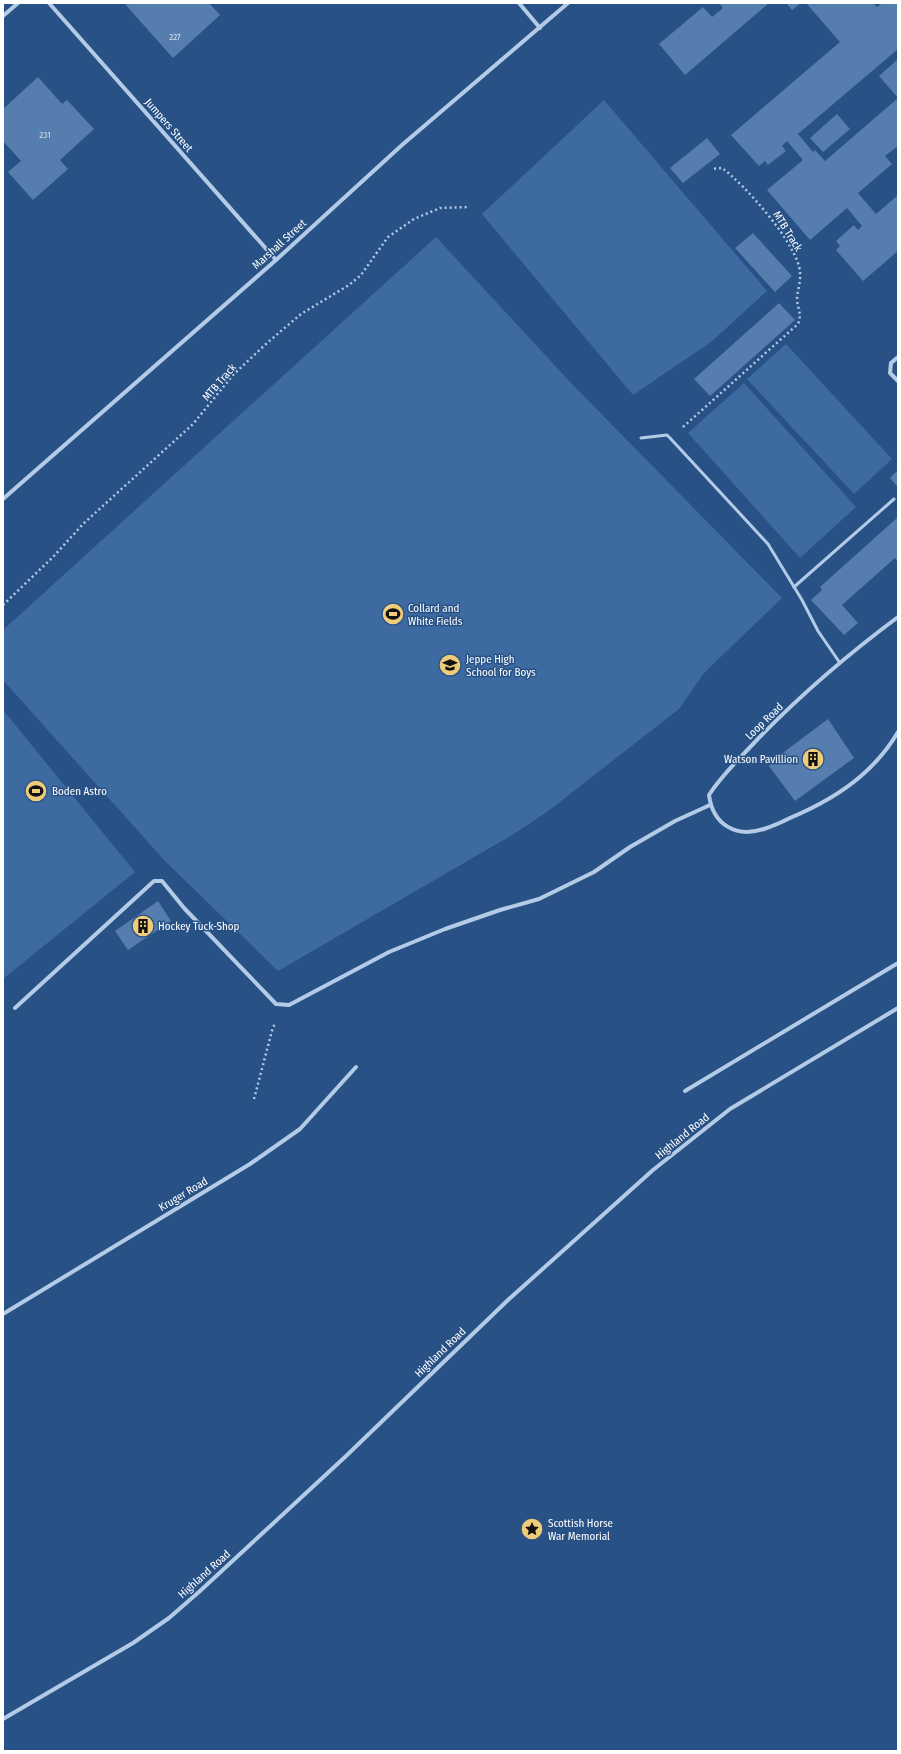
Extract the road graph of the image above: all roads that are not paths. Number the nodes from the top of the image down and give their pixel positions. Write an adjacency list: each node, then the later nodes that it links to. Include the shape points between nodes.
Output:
1 (18, 3): 5 (street)
2 (49, 3): 7 (street, Jumpers Street)
3 (519, 3): 6 (street)
4 (568, 3): 6 (street, Marshall Street)
5 (3, 16)
6 (540, 28): 7 (street, Marshall Street, via 402,145)
7 (276, 260): 11 (street, Marshall Street)
8 (898, 357): 9 (street, via 891,363 890,373)
9 (898, 381)
10 (641, 438): 13 (lane, via 667,435 768,544)
11 (3, 498)
12 (894, 499): 13 (lane)
13 (794, 587): 15 (lane, via 818,632)
14 (898, 617): 15 (street, Loop Road)
15 (840, 663): 17 (street, Loop Road, via 774,722 719,779 709,795)
16 (898, 732): 17 (street, via 887,750 862,776 839,793 815,807 764,829 744,832 728,828 716,817)
17 (710, 805): 19 (street, via 675,821 594,872 539,899 445,929 389,952 289,1005 276,1004 184,908 162,881 154,881)
18 (898, 963): 22 (street)
19 (15, 1008)
20 (898, 1008): 24 (street, Highland Road, via 755,1093 712,1123 653,1170 508,1300 345,1457 169,1618 133,1644)
21 (356, 1067): 23 (street, Kruger Road, via 312,1118 288,1139)
22 (685, 1091)
23 (3, 1314)
24 (3, 1719)

